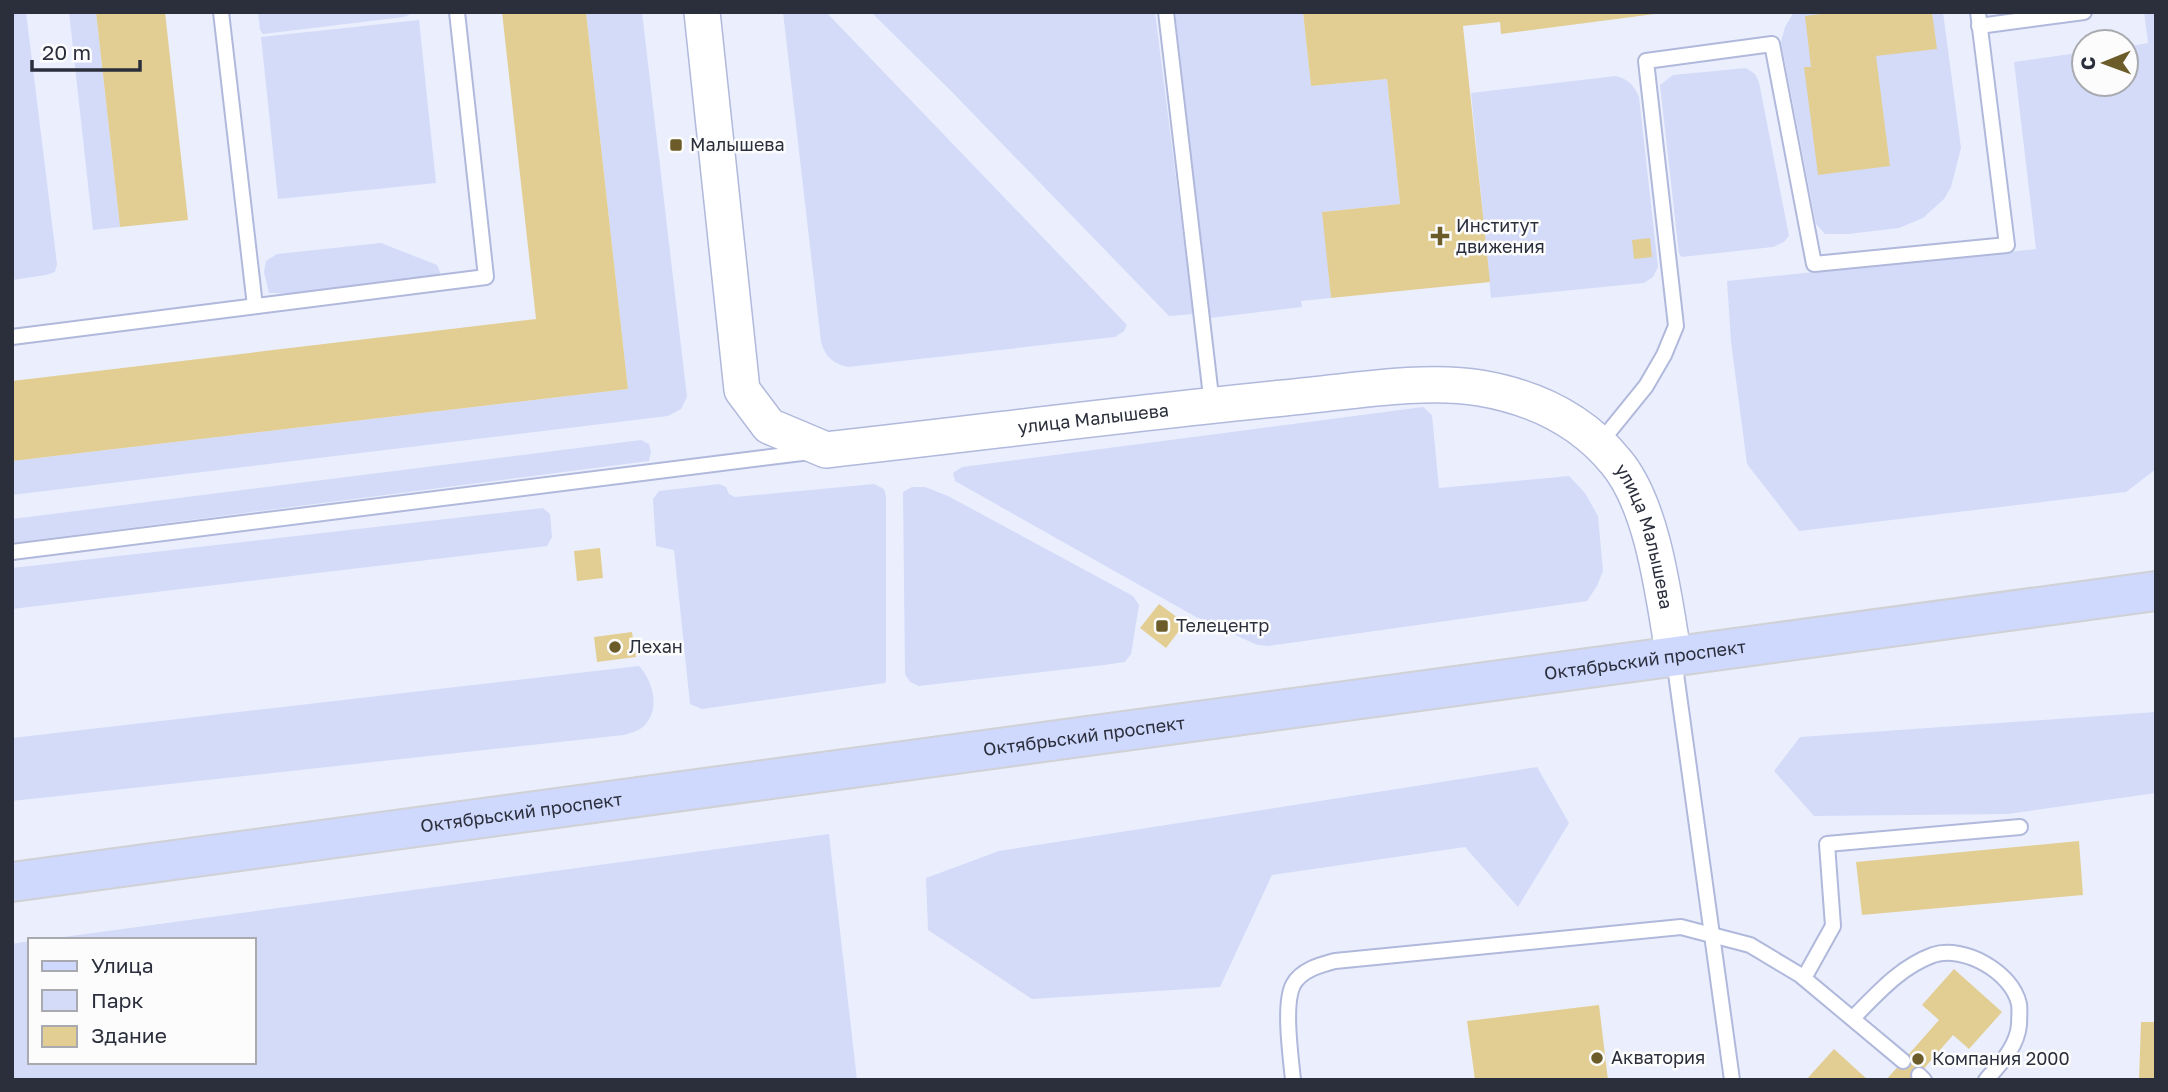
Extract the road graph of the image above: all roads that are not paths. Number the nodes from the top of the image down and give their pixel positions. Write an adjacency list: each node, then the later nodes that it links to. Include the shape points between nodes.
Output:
1 (221, 12): 7 (lane)
2 (457, 12): 7 (lane, via 486,277)
3 (702, 12): 11 (street, улица Малышева, via 742,390 769,426)
4 (1166, 12): 9 (lane)
5 (2084, 12): 6 (lane)
6 (1979, 19): 10 (lane, via 2007,245 1814,264 1772,44 1646,61 1675,326 1646,386)
7 (255, 306): 8 (lane)
8 (12, 337)
9 (1212, 405): 10 (street, улица Малышева, via 1420,385 1478,387 1532,400 1576,423); 11 (street, улица Малышева)
10 (1598, 445): 14 (street, улица Малышева, via 1617,463 1642,508)
11 (826, 450): 12 (lane)
12 (12, 552)
13 (2156, 592): 14 (main road, Октябрьский проспект)
14 (1674, 658): 16 (main road, Октябрьский проспект); 17 (lane)
15 (2020, 827): 18 (lane, via 1827,844 1833,926)
16 (12, 883)
17 (1712, 935): 18 (lane, via 1750,946); 21 (lane, via 1681,927 1335,961 1311,968 1293,986 1287,1020); 22 (lane)
18 (1804, 978): 19 (lane)
19 (1853, 1018): 20 (lane); 23 (lane, via 1900,972 1935,954 1961,953 1983,962 2011,986 2019,1004 2019,1028 2007,1057)
20 (1903, 1061)
21 (1290, 1079)
22 (1732, 1080)
23 (1986, 1080)

